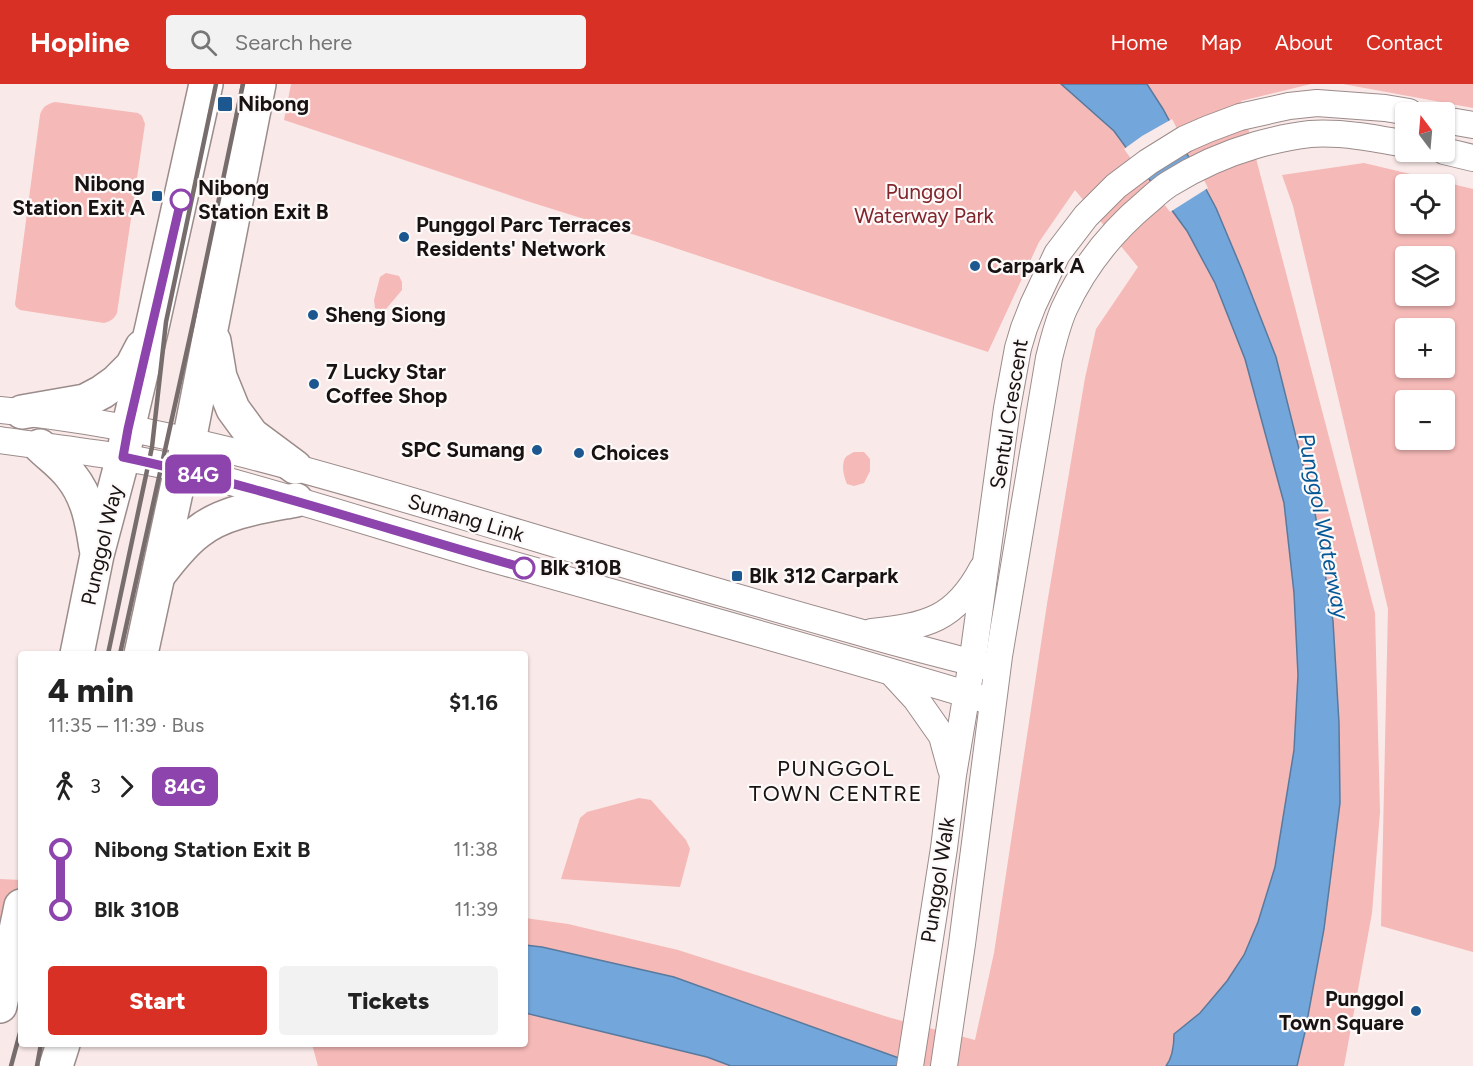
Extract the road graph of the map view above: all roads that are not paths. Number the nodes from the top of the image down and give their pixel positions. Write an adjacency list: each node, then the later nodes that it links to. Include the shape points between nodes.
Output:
1 (206, 84): 9 (main road, Punggol Way)
2 (259, 84): 10 (main road)
3 (1395, 110): 19 (street, Sentul Crescent, via 1317,103 1240,117 1185,140 1148,162 1086,216 1058,254 1033,305 1018,348 1006,408)
4 (1455, 122): 5 (street)
5 (1473, 125)
6 (1395, 142): 25 (street, Sentul Crescent, via 1311,134 1279,139 1214,160 1168,185 1132,214 1085,270 1064,310 1049,358)
7 (1455, 154): 8 (street)
8 (1473, 158)
9 (152, 327): 11 (main road, via 132,366 102,392 85,401); 13 (main road, Punggol Way)
10 (211, 327): 15 (main road); 16 (main road, via 220,377 233,410 252,435)
11 (11, 411): 13 (street, Sumang Link)
12 (0, 440): 14 (street, Sumang Link)
13 (126, 443): 14 (street, Sumang Link); 15 (street, Sumang Link); 18 (main road, Punggol Way)
14 (40, 446): 18 (main road, via 71,475 86,502)
15 (185, 455): 16 (street, Sumang Link); 17 (street, Sumang Link); 20 (main road)
16 (295, 467): 21 (street, Sumang Link)
17 (296, 500): 20 (main road, via 216,521 180,548); 26 (street, Sumang Link)
18 (97, 555): 22 (main road, Punggol Way)
19 (987, 559): 21 (street, via 973,586 940,617 918,625); 24 (street, Sentul Crescent)
20 (158, 576): 23 (main road)
21 (860, 633): 24 (street, Sumang Link)
22 (78, 651)
23 (142, 651)
24 (972, 662): 25 (street, Sumang Link); 27 (street, Sentul Crescent)
25 (997, 669): 28 (street, Sentul Crescent)
26 (890, 671): 27 (street, Sumang Link); 29 (street, via 942,736)
27 (967, 694): 28 (street, Sumang Link); 29 (street, Punggol Walk)
28 (992, 702): 35 (street, Punggol Walk)
29 (953, 775): 34 (street, Punggol Walk)
30 (18, 920): 31 (main road)
31 (0, 1006)
32 (62, 1047): 33 (main road)
33 (56, 1066)
34 (910, 1066)
35 (944, 1066)

